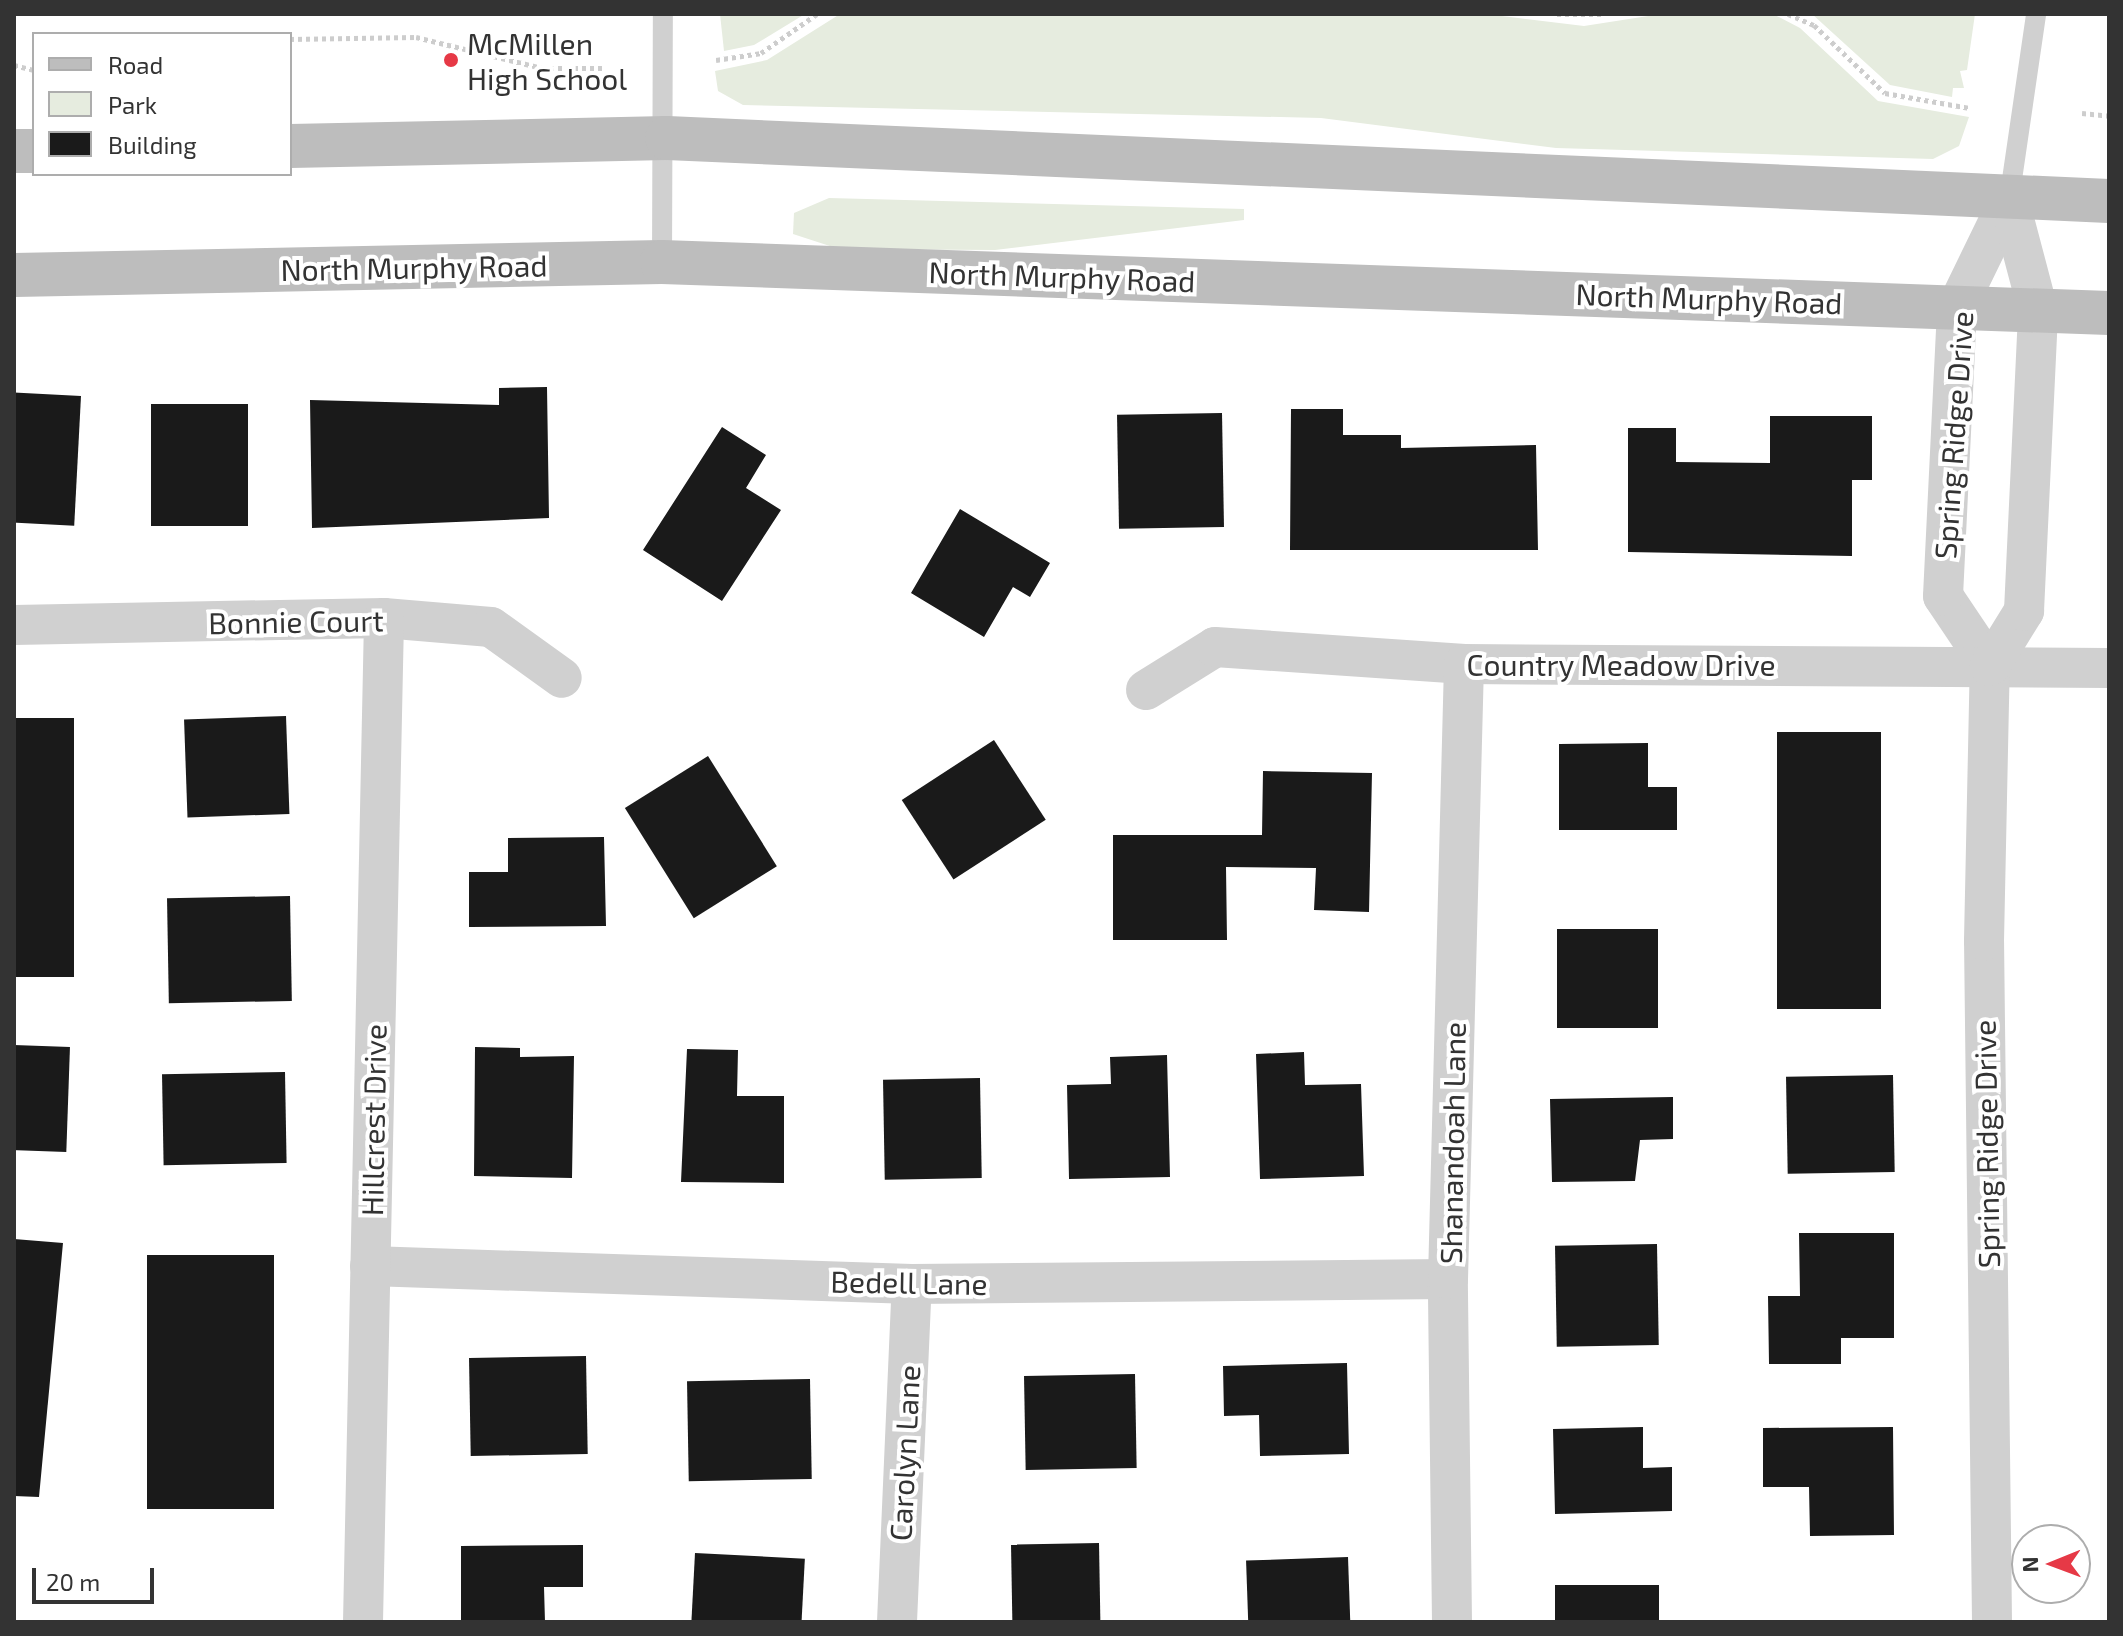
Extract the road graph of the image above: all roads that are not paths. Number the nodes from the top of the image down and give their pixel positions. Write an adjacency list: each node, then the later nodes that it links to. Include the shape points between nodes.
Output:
1 (663, 14): 3 (lane)
2 (2036, 14): 5 (lane)
3 (667, 138): 4 (main road); 5 (main road); 7 (lane)
4 (292, 146)
5 (2009, 200): 6 (main road); 9 (street, Spring Ridge Drive); 10 (street)
6 (2109, 201)
7 (662, 262): 8 (main road, North Murphy Road); 9 (main road, North Murphy Road)
8 (14, 275)
9 (1957, 307): 10 (main road, North Murphy Road); 15 (street, Spring Ridge Drive, via 1943,596)
10 (2038, 310): 11 (main road, North Murphy Road); 15 (street, via 2024,611)
11 (2109, 313)
12 (384, 618): 13 (street, Bonnie Court); 17 (street, Bonnie Court, via 491,627); 19 (street, Hillcrest Drive)
13 (14, 625)
14 (1464, 664): 15 (street, Country Meadow Drive); 18 (street, Country Meadow Drive, via 1215,647); 20 (street, Shanandoah Lane)
15 (1990, 666): 16 (street, Country Meadow Drive); 25 (street, Spring Ridge Drive, via 1984,941)
16 (2109, 668)
17 (562, 678)
18 (1146, 690)
19 (370, 1266): 21 (street, Bedell Lane); 22 (street, Hillcrest Drive)
20 (1448, 1279): 21 (street, Bedell Lane); 24 (street, Shanandoah Lane)
21 (912, 1284): 23 (street, Carolyn Lane)
22 (363, 1622)
23 (897, 1622)
24 (1452, 1622)
25 (1992, 1622)

